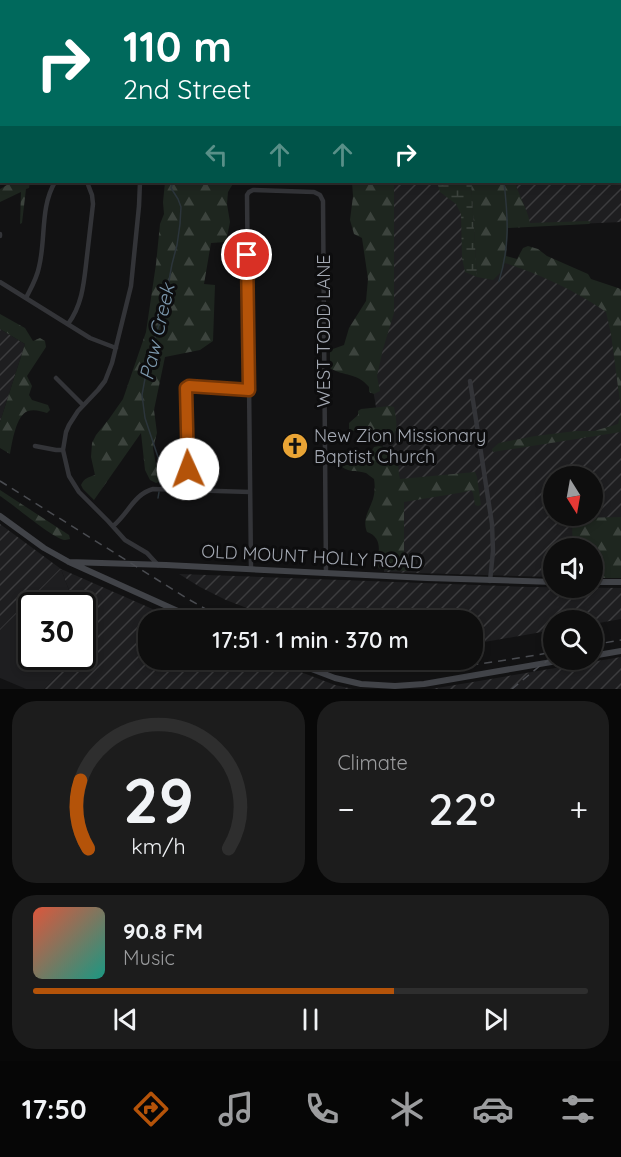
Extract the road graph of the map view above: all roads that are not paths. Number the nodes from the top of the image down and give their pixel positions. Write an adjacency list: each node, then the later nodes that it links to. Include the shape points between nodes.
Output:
1 (55, 183): 5 (street, via 49,195 39,268)
2 (87, 183): 6 (street, via 93,204 84,283 77,310)
3 (140, 183): 7 (street, via 131,286)
4 (0, 282): 5 (street)
5 (26, 298): 6 (street)
6 (68, 324): 7 (street)
7 (116, 348): 11 (street, via 105,381)
8 (56, 378): 11 (street)
9 (470, 381): 22 (street, via 492,524)
10 (249, 390): 14 (street, via 186,388); 15 (street); 21 (street, WEST TODD LANE, via 247,195 253,190 314,192 323,201)
11 (83, 405): 13 (street, via 69,425)
12 (34, 446): 13 (street)
13 (63, 450): 17 (street, via 73,484)
14 (188, 489): 15 (street); 17 (street, via 146,491)
15 (250, 492): 20 (street)
16 (0, 516): 18 (street)
17 (113, 526): 19 (street)
18 (69, 562): 19 (street, OLD MOUNT HOLLY ROAD); 26 (street)
19 (158, 565): 20 (street, OLD MOUNT HOLLY ROAD)
20 (251, 569): 21 (street, OLD MOUNT HOLLY ROAD)
21 (326, 574): 22 (street, OLD MOUNT HOLLY ROAD)
22 (490, 581): 23 (street, OLD MOUNT HOLLY ROAD)
23 (543, 582)
24 (603, 582): 25 (street)
25 (621, 582)
26 (176, 610)
27 (621, 651): 28 (street)
28 (603, 654)
29 (543, 664): 30 (street, via 395,686 370,685)
30 (314, 670)

